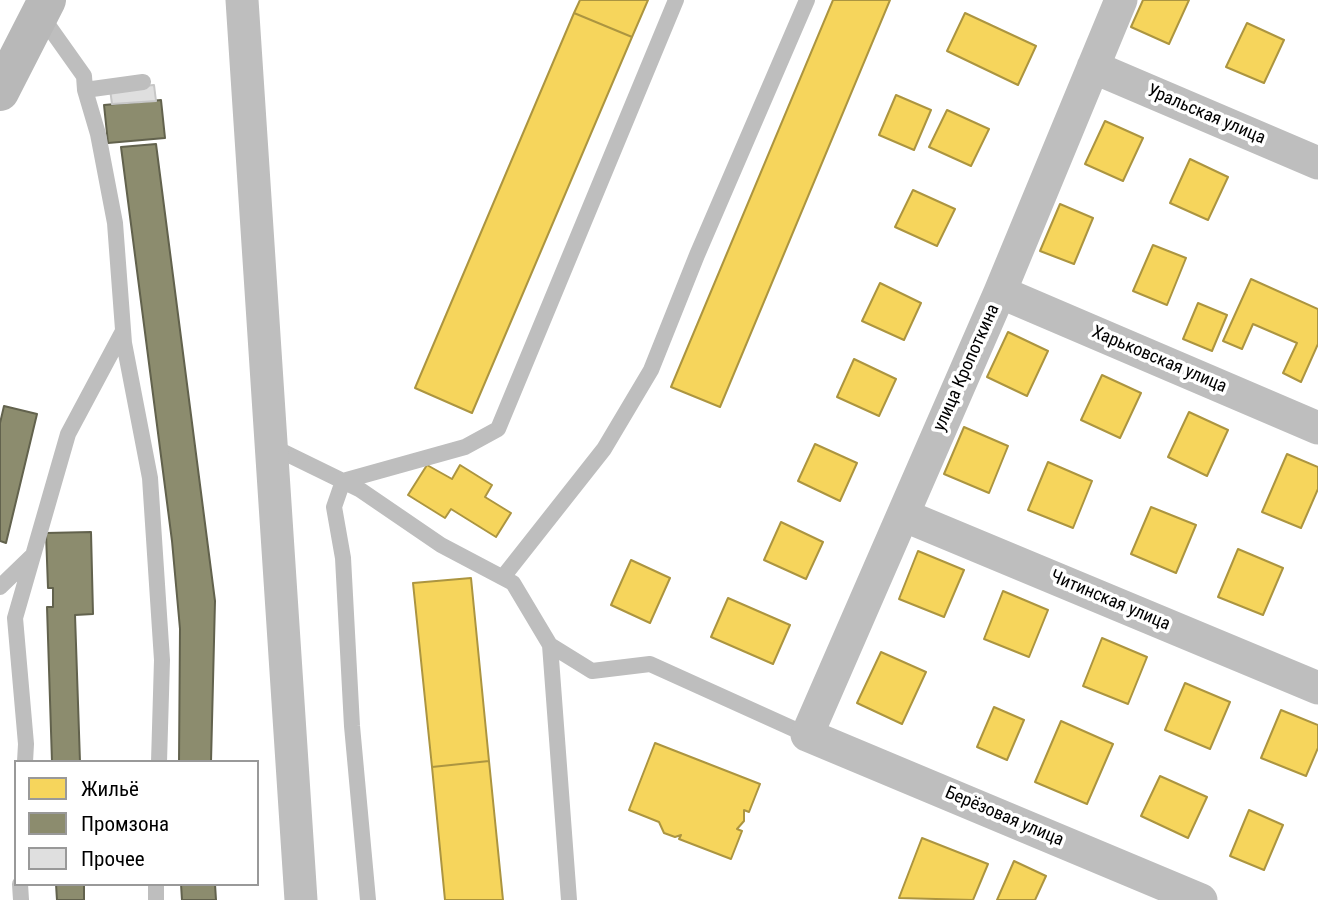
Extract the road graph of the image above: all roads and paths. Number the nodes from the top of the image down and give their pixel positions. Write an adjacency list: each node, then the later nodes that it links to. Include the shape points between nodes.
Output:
1 (242, 0): 14 (street)
2 (676, 0): 15 (lane, via 498,429 465,447)
3 (807, 0): 18 (lane, via 651,370 604,449)
4 (1121, 0): 6 (street, улица Кропоткина)
5 (43, 7): 8 (lane, via 84,76); 9 (main road)
6 (1093, 68): 10 (street, Уральская улица); 11 (street, улица Кропоткина)
7 (143, 82): 8 (lane)
8 (85, 90): 12 (lane, via 115,223)
9 (0, 92)
10 (1318, 163)
11 (1000, 292): 13 (street, Харьковская улица); 16 (street, улица Кропоткина)
12 (123, 330): 17 (lane, via 68,434); 24 (lane, via 150,478 162,660)
13 (1318, 428)
14 (271, 446): 15 (lane); 25 (street)
15 (343, 481): 18 (lane, via 440,545); 26 (lane, via 334,507 343,558)
16 (903, 514): 21 (street, Читинская улица); 22 (street, улица Кропоткина)
17 (33, 556): 19 (lane); 23 (lane, via 15,618)
18 (503, 577): 20 (lane, via 513,583)
19 (0, 587)
20 (550, 645): 22 (lane, via 592,671 650,664); 27 (lane)
21 (1318, 688)
22 (807, 734): 28 (street, Берёзовая улица)
23 (25, 760)
24 (159, 760)
25 (301, 900)
26 (368, 900)
27 (569, 900)
28 (1201, 900)

